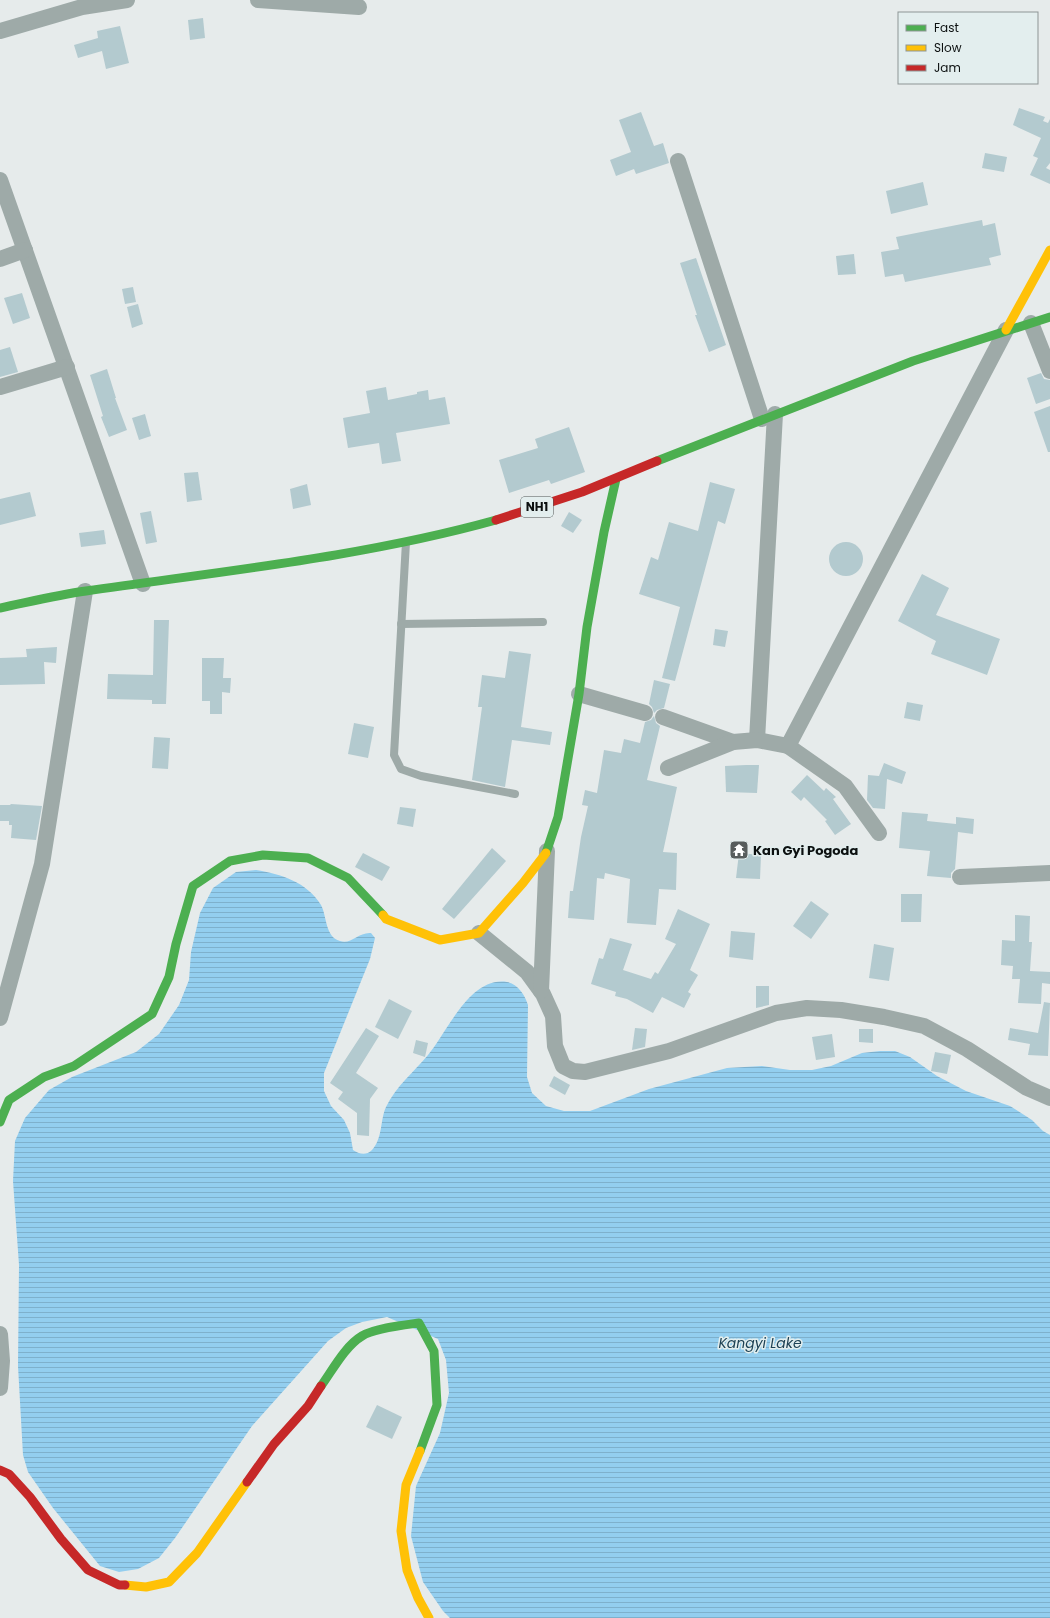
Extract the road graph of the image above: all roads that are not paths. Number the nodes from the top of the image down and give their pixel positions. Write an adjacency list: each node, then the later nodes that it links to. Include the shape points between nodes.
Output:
1 (127, 0): 4 (street, via 82,7)
2 (258, 0): 3 (street)
3 (359, 7)
4 (0, 31)
5 (678, 161): 18 (street)
6 (0, 180): 7 (street)
7 (25, 250): 9 (street); 15 (street)
8 (1050, 250): 10 (main road)
9 (0, 259)
10 (1041, 268): 11 (main road); 14 (main road)
11 (1047, 278)
12 (1050, 317): 13 (main road, NH1)
13 (1031, 323): 14 (main road, NH1); 16 (street)
14 (1006, 330): 18 (main road, NH1, via 913,361); 31 (street)
15 (67, 367): 17 (street); 21 (street)
16 (1050, 371)
17 (0, 387)
18 (768, 416): 19 (main road, NH1); 29 (street)
19 (616, 479): 20 (main road, NH1, via 520,513); 26 (main road, via 587,627)
20 (406, 542): 21 (main road, NH1); 25 (lane)
21 (143, 584): 22 (main road, NH1)
22 (85, 591): 23 (main road, NH1); 39 (street, via 42,864)
23 (0, 608)
24 (543, 622): 25 (lane)
25 (401, 624): 33 (lane, via 394,755 401,768 421,776)
26 (579, 694): 27 (street); 35 (main road, via 558,816)
27 (645, 713)
28 (663, 717): 30 (street)
29 (757, 740): 30 (street); 31 (street)
30 (733, 742): 32 (street)
31 (788, 746): 34 (street, via 845,786)
32 (668, 768)
33 (515, 794)
34 (879, 833)
35 (547, 850): 38 (main road, via 523,883); 40 (street)
36 (1050, 874): 37 (street)
37 (960, 877)
38 (479, 933): 40 (street, via 527,972); 43 (main road, via 440,940 386,919 348,878 308,858 263,855 230,861 193,886 169,977 152,1014 74,1066 44,1077 9,1100)
39 (7, 964): 41 (street)
40 (541, 991): 42 (street, via 553,1016 555,1046 563,1066 573,1072 585,1072 669,1051 776,1013 807,1008 841,1010 924,1026 967,1049 1027,1088)
41 (0, 1018)
42 (1050, 1098)
43 (0, 1122)
44 (0, 1334): 45 (street)
45 (0, 1388)
46 (0, 1470): 47 (main road, via 9,1474 30,1497 88,1570 119,1585 146,1587 169,1582 197,1553 274,1444 308,1406 341,1356 362,1336 394,1326 419,1324 434,1351 437,1405 406,1485 401,1531 407,1570)
47 (429, 1618)

